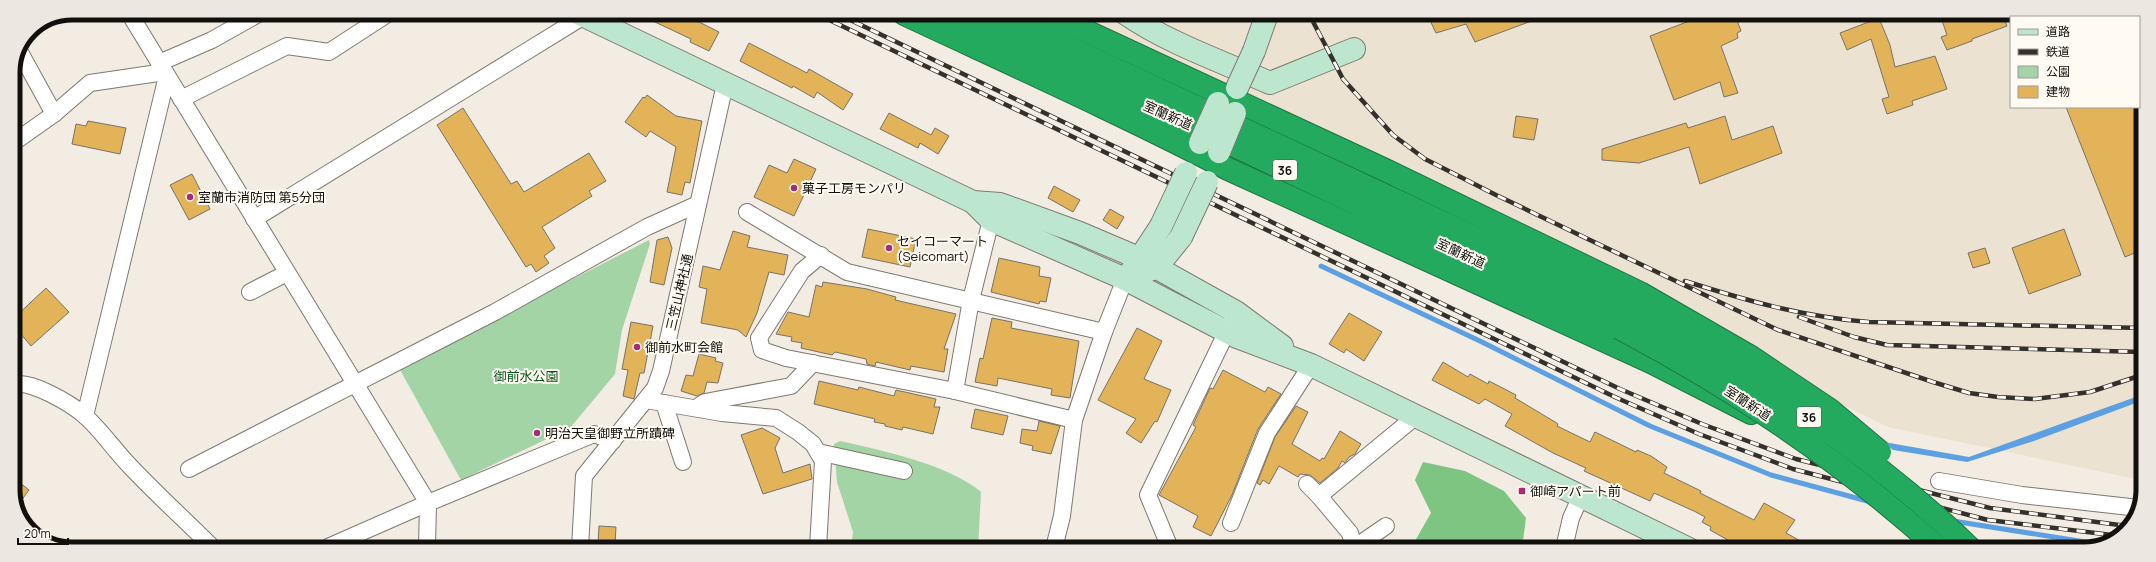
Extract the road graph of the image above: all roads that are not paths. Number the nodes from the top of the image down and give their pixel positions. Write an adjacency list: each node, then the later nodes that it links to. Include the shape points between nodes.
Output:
1 (133, 20): 14 (street)
2 (248, 20): 14 (street)
3 (378, 20): 16 (street, via 329,52 287,46)
4 (573, 20): 24 (street)
5 (591, 20): 15 (street)
6 (917, 20): 20 (highway, via 1092,100)
7 (962, 20): 32 (highway, 室蘭新道 / 36, via 1239,148)
8 (1011, 20): 32 (highway, 室蘭新道 / 36)
9 (1062, 20): 17 (highway)
10 (1134, 20): 12 (street, via 1270,83)
11 (1265, 20): 17 (street, bridge, via 1254,51)
12 (1354, 49)
13 (22, 58): 18 (street)
14 (164, 71): 16 (street); 18 (street, via 90,83); 43 (street)
15 (725, 84): 21 (street); 22 (street, 三笠山神社通)
16 (181, 99): 24 (street)
17 (1230, 100): 20 (street, bridge); 32 (highway)
18 (54, 114): 19 (street)
19 (20, 137)
20 (1207, 158): 27 (street, bridge, via 1186,173 1161,226); 27 (street, bridge, via 1181,237); 46 (highway, via 1651,362 1730,404)
21 (973, 202): 25 (street); 27 (street, via 1000,204 1080,233)
22 (698, 204): 38 (street, via 647,227 495,312); 40 (street, 三笠山神社通, via 661,372 655,388)
23 (747, 212): 26 (street)
24 (254, 219): 28 (street)
25 (991, 220): 29 (street); 31 (street)
26 (821, 256): 31 (street, via 847,272); 35 (street, via 802,271 759,338 762,350)
27 (1148, 263): 29 (street); 33 (street)
28 (287, 273): 30 (street); 38 (street)
29 (1125, 279): 33 (street); 34 (street)
30 (250, 292)
31 (971, 300): 34 (street); 39 (street)
32 (1630, 310): 46 (highway, 室蘭新道 / 36, bridge, via 1724,387); 72 (highway, bridge, via 1751,357 1830,410 1902,470)
33 (1232, 322): 36 (street); 66 (street, via 1148,495)
34 (1104, 332): 45 (street)
35 (813, 363): 39 (street); 42 (street, via 791,386 705,402)
36 (1311, 366): 44 (street); 58 (street, via 1267,434)
37 (20, 383): 43 (street, via 63,400)
38 (354, 383): 50 (street); 56 (street)
39 (955, 391): 45 (street)
40 (646, 400): 41 (street); 47 (street, 三笠山神社通)
41 (664, 403): 42 (street); 49 (street)
42 (696, 408): 48 (street, via 722,414 776,418 813,444)
43 (85, 416): 60 (street, via 147,484)
44 (1415, 417): 54 (street); 55 (street)
45 (1074, 420): 65 (street, via 1062,516)
46 (1792, 431): 71 (highway, 室蘭新道 / 36, bridge)
47 (613, 441): 56 (street, via 594,434); 63 (street, 三笠山神社通, via 584,476)
48 (818, 452): 51 (street); 64 (street, via 823,461)
49 (683, 462)
50 (189, 469)
51 (904, 471)
52 (1939, 481): 57 (street, via 2022,495)
53 (1307, 484): 54 (street)
54 (1319, 496): 67 (street, via 1350,533)
55 (1581, 496): 69 (street, via 1571,518); 70 (street)
56 (428, 503): 61 (street); 62 (street)
57 (2133, 507)
58 (1231, 523)
59 (1386, 526): 68 (street)
60 (207, 542)
61 (339, 542)
62 (427, 542)
63 (580, 542)
64 (818, 542)
65 (1056, 542)
66 (1168, 542)
67 (1352, 542)
68 (1363, 542)
69 (1565, 542)
70 (1675, 542)
71 (1932, 542)
72 (1964, 542)

